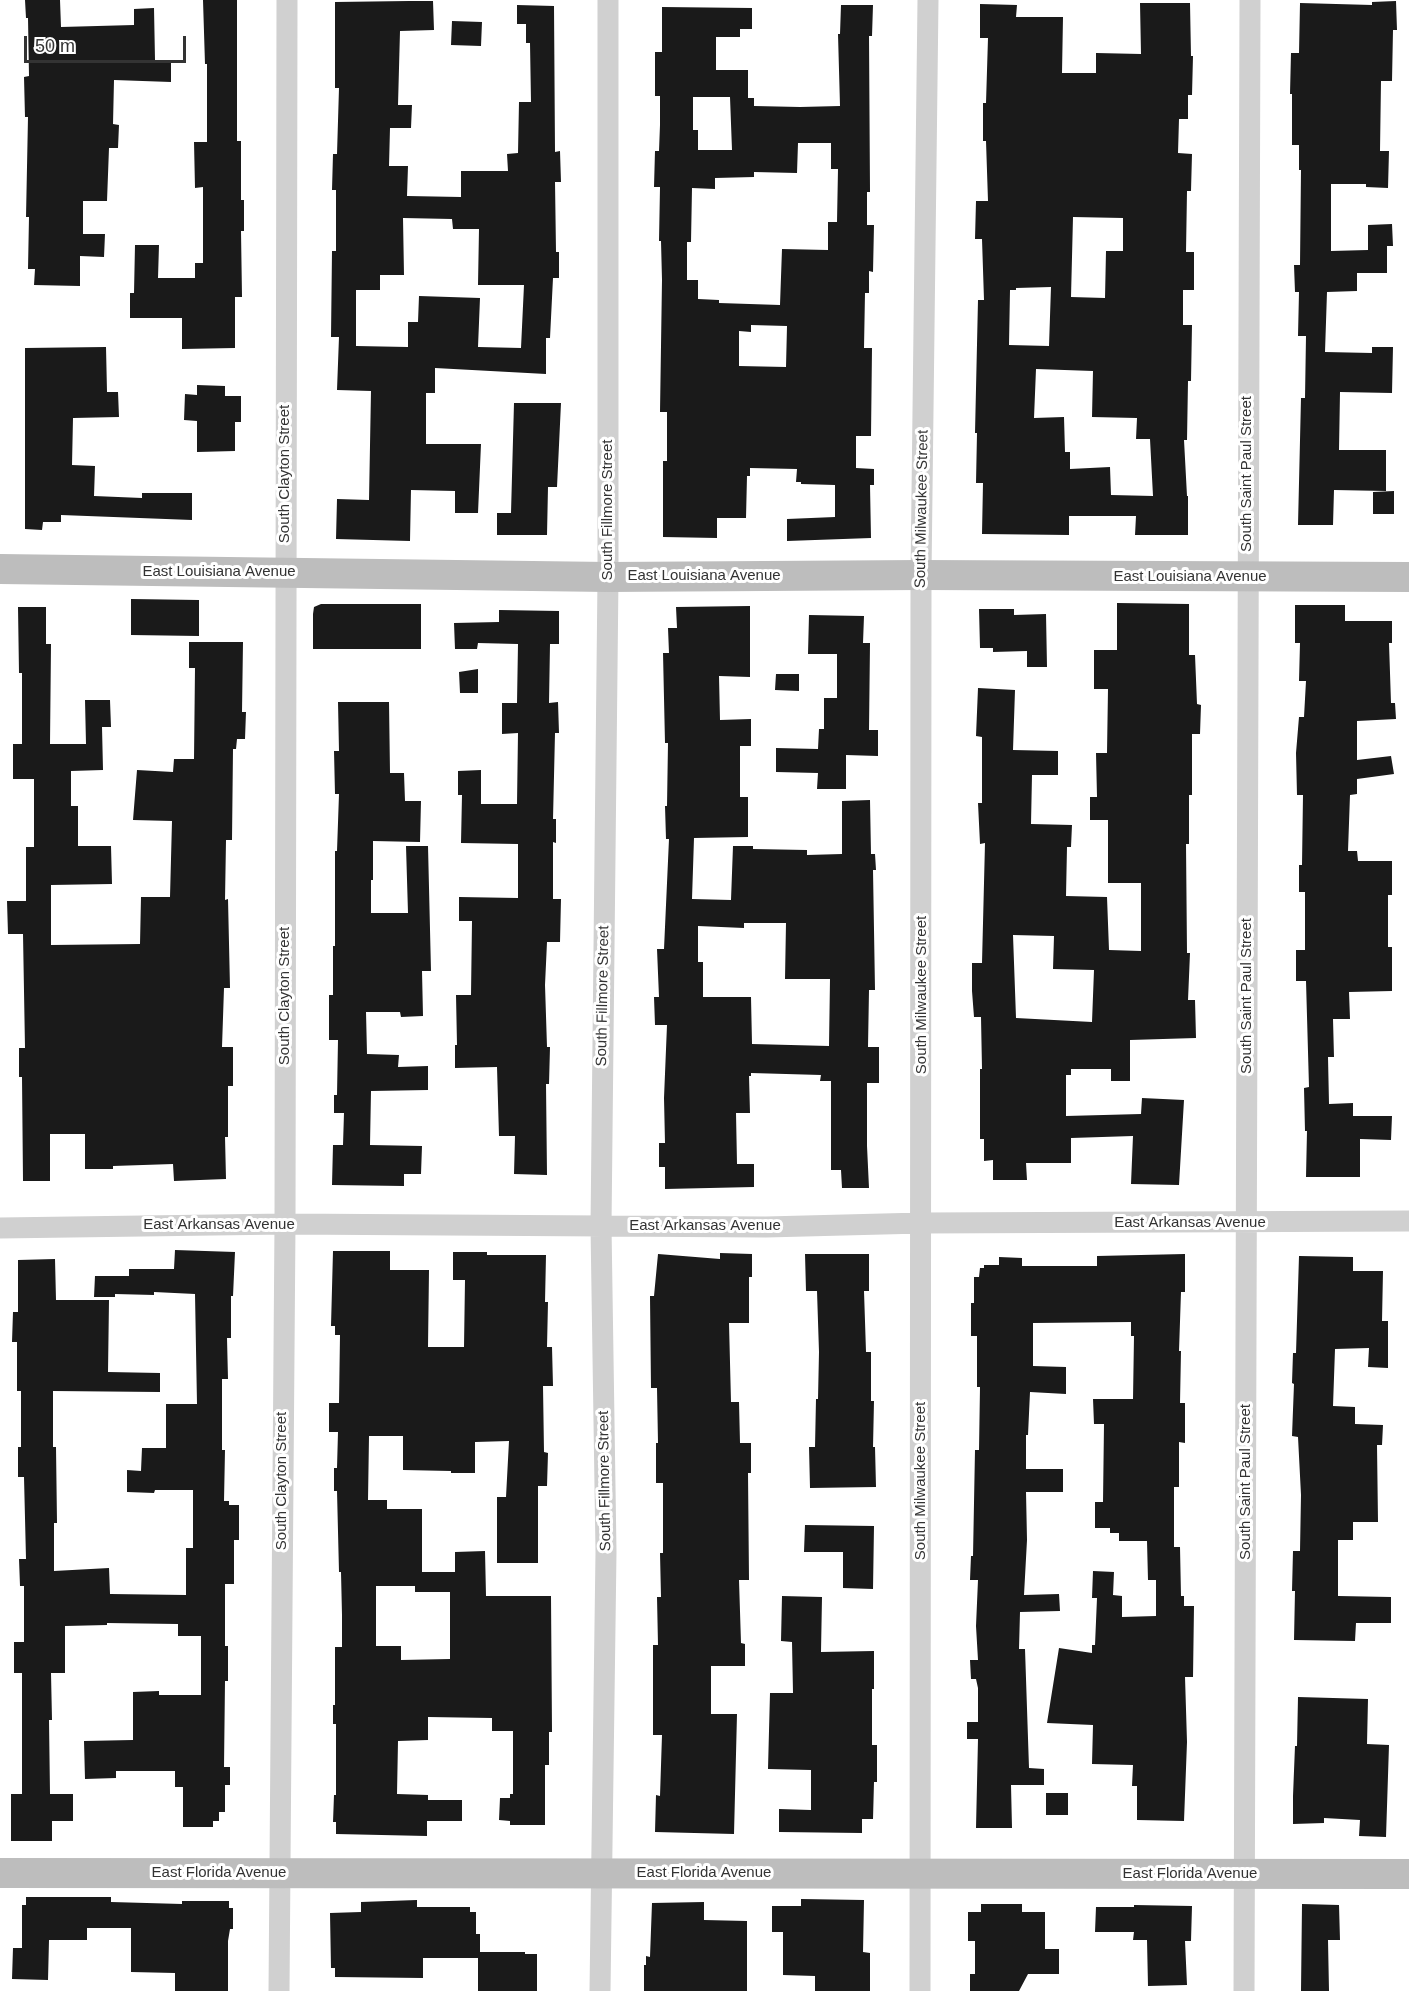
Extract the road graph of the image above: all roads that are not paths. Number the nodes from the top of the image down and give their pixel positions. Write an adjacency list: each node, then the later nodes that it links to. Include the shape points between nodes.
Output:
1 (288, 0): 6 (street, South Clayton Street)
2 (608, 0): 9 (street, South Fillmore Street)
3 (927, 0): 7 (street, South Milwaukee Street)
4 (1250, 0): 8 (street, South Saint Paul Street)
5 (0, 569): 6 (street, East Louisiana Avenue)
6 (285, 572): 9 (street, East Louisiana Avenue); 14 (street, South Clayton Street)
7 (921, 575): 8 (street, East Louisiana Avenue); 9 (street, East Louisiana Avenue); 12 (street, South Milwaukee Street)
8 (1247, 576): 10 (street, East Louisiana Avenue); 13 (street, South Saint Paul Street)
9 (608, 577): 15 (street, South Fillmore Street)
10 (1409, 577)
11 (1409, 1221): 13 (street, East Arkansas Avenue)
12 (922, 1223): 13 (street, East Arkansas Avenue); 15 (street, East Arkansas Avenue); 20 (street, South Milwaukee Street)
13 (1247, 1223): 21 (street, South Saint Paul Street)
14 (285, 1224): 15 (street, East Arkansas Avenue); 16 (street, East Arkansas Avenue); 18 (street, South Clayton Street)
15 (601, 1226): 19 (street, South Fillmore Street, via 606,1552)
16 (0, 1228)
17 (0, 1873): 18 (street, East Florida Avenue)
18 (280, 1873): 19 (street, East Florida Avenue); 23 (street, South Clayton Street)
19 (601, 1873): 20 (street, East Florida Avenue); 24 (street, South Fillmore Street)
20 (920, 1873): 21 (street, East Florida Avenue); 25 (street, South Milwaukee Street)
21 (1246, 1874): 22 (street, East Florida Avenue); 26 (street, South Saint Paul Street)
22 (1409, 1874)
23 (279, 1991)
24 (600, 1991)
25 (920, 1991)
26 (1244, 1991)

